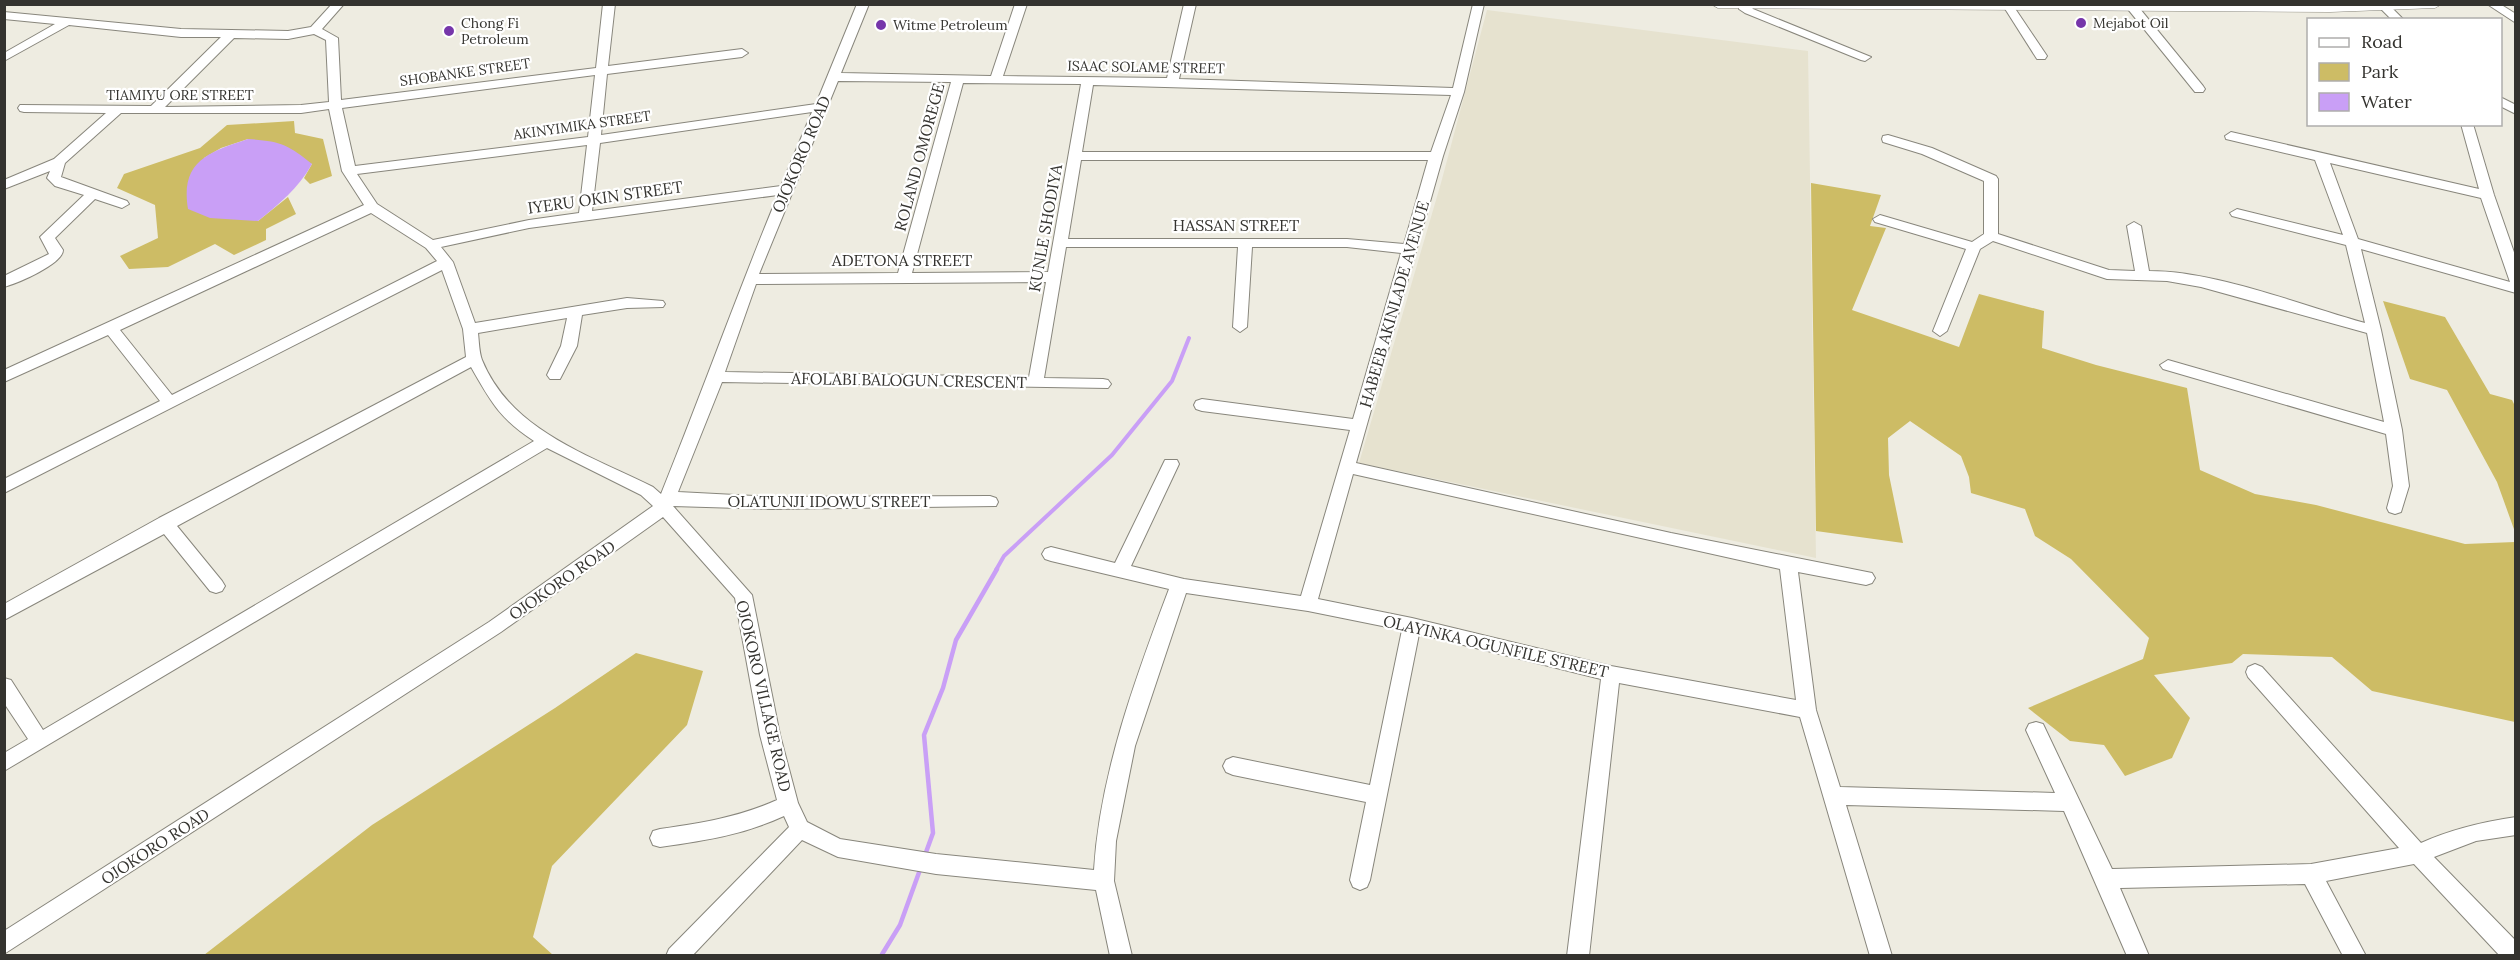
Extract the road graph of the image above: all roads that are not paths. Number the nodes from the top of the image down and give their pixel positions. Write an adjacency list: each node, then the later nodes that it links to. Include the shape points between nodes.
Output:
1 (339, 4): 19 (street)
2 (609, 4): 25 (street)
3 (863, 4): 26 (street, OJOKORO ROAD)
4 (1021, 4): 27 (street)
5 (1190, 4): 30 (street)
6 (1478, 4): 32 (street, HABEEB AKINLADE AVENUE)
7 (1718, 4): 10 (street)
8 (2435, 4): 13 (street)
9 (2492, 4): 15 (street)
10 (1744, 5): 11 (street); 23 (street, via 1749,11)
11 (2007, 5): 12 (street); 22 (street)
12 (2131, 6): 13 (street); 31 (street)
13 (2385, 7): 16 (street)
14 (4, 15): 18 (street)
15 (2499, 16): 17 (street)
16 (2397, 18)
17 (2516, 20)
18 (65, 23): 20 (street); 24 (street)
19 (315, 30): 20 (street, via 288,35); 34 (street, via 333,38)
20 (231, 34): 38 (street)
21 (742, 53): 25 (street, SHOBANKE STREET)
22 (2041, 56)
23 (1865, 57)
24 (4, 58)
25 (600, 70): 34 (street, SHOBANKE STREET); 43 (street)
26 (833, 77): 28 (street, ISAAC SOLAME STREET); 35 (street, OJOKORO ROAD)
27 (996, 79): 28 (street, ISAAC SOLAME STREET); 29 (street, ISAAC SOLAME STREET)
28 (958, 80): 68 (street, ROLAND OMOREGE)
29 (1088, 80): 30 (street, ISAAC SOLAME STREET); 44 (street, KUNLE SHODIYA)
30 (1172, 82): 32 (street, ISAAC SOLAME STREET)
31 (2199, 89)
32 (1458, 92): 45 (street, HABEEB AKINLADE AVENUE)
33 (2502, 102): 39 (street)
34 (335, 106): 38 (street, TIAMIYU ORE STREET); 48 (street)
35 (820, 107): 43 (street, AKINYIMIKA STREET); 50 (street, OJOKORO ROAD)
36 (24, 108): 37 (street, TIAMIYU ORE STREET)
37 (117, 110): 38 (street, TIAMIYU ORE STREET); 47 (street)
38 (155, 110)
39 (2516, 110)
40 (2468, 126): 52 (street)
41 (2231, 136): 46 (street)
42 (1888, 139): 59 (street, via 1988,176)
43 (595, 140): 48 (street, AKINYIMIKA STREET); 56 (street)
44 (1076, 156): 45 (street); 61 (street, KUNLE SHODIYA)
45 (1436, 156): 65 (street, HABEEB AKINLADE AVENUE)
46 (2321, 157): 52 (street); 60 (street)
47 (59, 162): 49 (street); 51 (street, via 54,178)
48 (349, 171): 54 (street)
49 (4, 185)
50 (785, 190): 56 (street, IYERU OKIN STREET); 70 (street, OJOKORO ROAD)
51 (93, 194): 53 (street); 72 (street, via 47,237 56,255)
52 (2487, 195): 71 (street)
53 (122, 204)
54 (372, 207): 63 (street); 78 (street)
55 (2237, 213): 60 (street)
56 (585, 217): 63 (street, IYERU OKIN STREET, via 511,227)
57 (1880, 219): 64 (street)
58 (2133, 226): 67 (street)
59 (1991, 236): 64 (street); 67 (street, via 2107,274)
60 (2352, 242): 73 (street); 79 (street)
61 (1061, 243): 62 (street, HASSAN STREET); 69 (street, KUNLE SHODIYA)
62 (1245, 243): 65 (street, HASSAN STREET, via 1347,243); 76 (street)
63 (431, 245): 66 (street)
64 (1974, 247): 80 (street)
65 (1410, 249): 90 (street, HABEEB AKINLADE AVENUE)
66 (446, 262): 77 (street); 88 (street)
67 (2143, 275): 79 (street, via 2202,282)
68 (904, 277): 69 (street, ADETONA STREET); 70 (street, ADETONA STREET)
69 (1054, 277): 86 (street, KUNLE SHODIYA)
70 (750, 279): 85 (street, OJOKORO ROAD)
71 (2516, 280)
72 (4, 282)
73 (2516, 288)
74 (658, 303): 75 (street, via 627,303)
75 (575, 312): 77 (street); 83 (street, via 569,346)
76 (1240, 327)
77 (470, 329): 81 (street)
78 (111, 330): 84 (street); 88 (street)
79 (2374, 330): 91 (street)
80 (1940, 331)
81 (474, 359): 92 (street, OJOKORO VILLAGE ROAD, via 502,407); 99 (street)
82 (2168, 365): 91 (street)
83 (555, 375)
84 (4, 377)
85 (716, 377): 86 (street, AFOLABI BALOGUN CRESCENT); 96 (street, OJOKORO ROAD)
86 (1036, 382): 87 (street, AFOLABI BALOGUN CRESCENT)
87 (1102, 384)
88 (169, 402): 95 (street)
89 (1202, 405): 90 (street)
90 (1358, 425): 94 (street, HABEEB AKINLADE AVENUE)
91 (2394, 430): 98 (street, via 2401,486)
92 (547, 441): 96 (street, OJOKORO VILLAGE ROAD); 114 (street)
93 (1171, 464): 102 (street)
94 (1348, 467): 101 (street); 106 (street, HABEEB AKINLADE AVENUE)
95 (4, 487)
96 (666, 502): 97 (street, OLATUNJI IDOWU STREET); 120 (street, OJOKORO VILLAGE ROAD, via 743,595 770,735); 129 (street, OJOKORO ROAD, via 495,627)
97 (990, 502)
98 (2395, 507)
99 (165, 523): 104 (street); 107 (street)
100 (1051, 554): 102 (street, OLAYINKA OGUNFILE STREET)
101 (1788, 564): 103 (street); 112 (street)
102 (1120, 570): 105 (street, OLAYINKA OGUNFILE STREET)
103 (1866, 578)
104 (216, 586)
105 (1184, 586): 106 (street, OLAYINKA OGUNFILE STREET); 128 (street, via 1177,590 1125,746 1106,841)
106 (1308, 604): 108 (street, OLAYINKA OGUNFILE STREET)
107 (4, 613)
108 (1412, 625): 110 (street, OLAYINKA OGUNFILE STREET); 117 (street)
109 (2255, 672): 124 (street)
110 (1611, 674): 112 (street, OLAYINKA OGUNFILE STREET); 132 (street)
111 (4, 686): 114 (street)
112 (1807, 710): 118 (street)
113 (2036, 730): 119 (street)
114 (40, 741): 115 (street)
115 (4, 763)
116 (1233, 766): 117 (street)
117 (1377, 795): 127 (street)
118 (1831, 796): 119 (street); 133 (street)
119 (2068, 802): 126 (street)
120 (788, 804): 122 (street, OJOKORO VILLAGE ROAD); 123 (street, via 752,821)
121 (2516, 826): 124 (street, via 2451,839)
122 (800, 829): 128 (street, via 838,848 936,864); 130 (street)
123 (660, 838)
124 (2418, 854): 125 (street); 136 (street)
125 (2311, 874): 126 (street); 135 (street)
126 (2106, 879): 134 (street)
127 (1360, 880)
128 (1104, 881): 131 (street)
129 (4, 944)
130 (677, 956)
131 (1121, 956)
132 (1578, 956)
133 (1881, 956)
134 (2138, 956)
135 (2355, 956)
136 (2515, 956)

